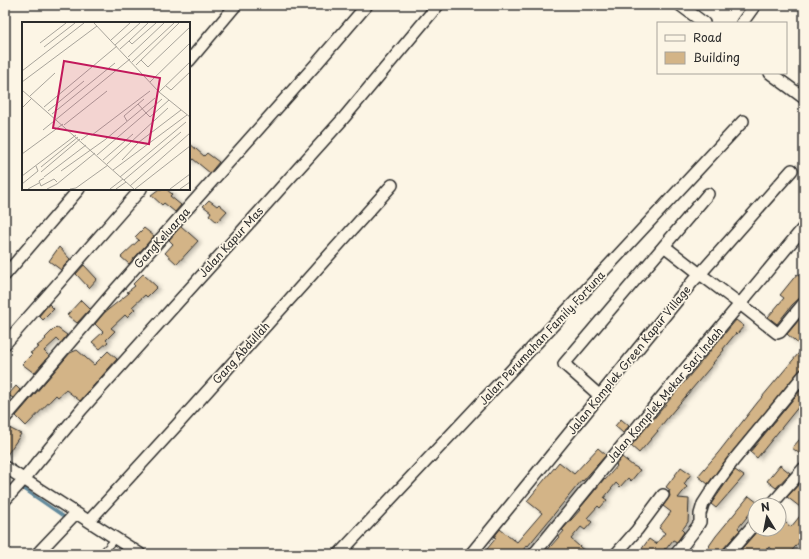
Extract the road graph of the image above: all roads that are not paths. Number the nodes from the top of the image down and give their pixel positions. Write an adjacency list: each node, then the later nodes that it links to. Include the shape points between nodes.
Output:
1 (236, 5): 8 (street)
2 (367, 5): 26 (street, GangKeluarga)
3 (438, 5): 29 (street, Jalan Kapur Mas, via 342,120 98,392)
4 (680, 5): 6 (street)
5 (756, 5): 7 (street)
6 (703, 22)
7 (743, 22)
8 (190, 60)
9 (771, 74): 10 (street)
10 (804, 98)
11 (744, 121): 40 (street, Jalan Perumahan Family Fortuna)
12 (792, 170): 19 (street, Jalan Komplek Green Kapur Village)
13 (392, 185): 34 (street, Gang Abdullah)
14 (78, 190): 20 (street)
15 (140, 190): 23 (street)
16 (708, 194): 18 (street)
17 (804, 227): 22 (street, Jalan Komplek Mekar Sari Indah)
18 (664, 246): 19 (street); 25 (street, via 564,364)
19 (700, 274): 22 (street); 25 (street, Jalan Komplek Green Kapur Village)
20 (5, 275)
21 (804, 303): 22 (street, via 777,333)
22 (740, 304): 42 (street, Jalan Komplek Mekar Sari Indah)
23 (5, 344)
24 (804, 375): 44 (street, via 714,487 703,504 700,522)
25 (600, 396): 41 (street, Jalan Komplek Green Kapur Village)
26 (5, 418)
27 (5, 467): 29 (street)
28 (804, 468): 31 (street)
29 (24, 480): 32 (street, Jalan Kapur Mas); 33 (street)
30 (663, 495): 43 (street)
31 (778, 497)
32 (5, 500)
33 (76, 513): 34 (street); 37 (street)
34 (89, 521): 36 (street)
35 (747, 532): 45 (street)
36 (116, 538): 38 (lane); 39 (street)
37 (37, 554)
38 (101, 554)
39 (140, 554)
40 (339, 554)
41 (471, 554)
42 (534, 554)
43 (616, 554)
44 (676, 554)
45 (728, 554)

